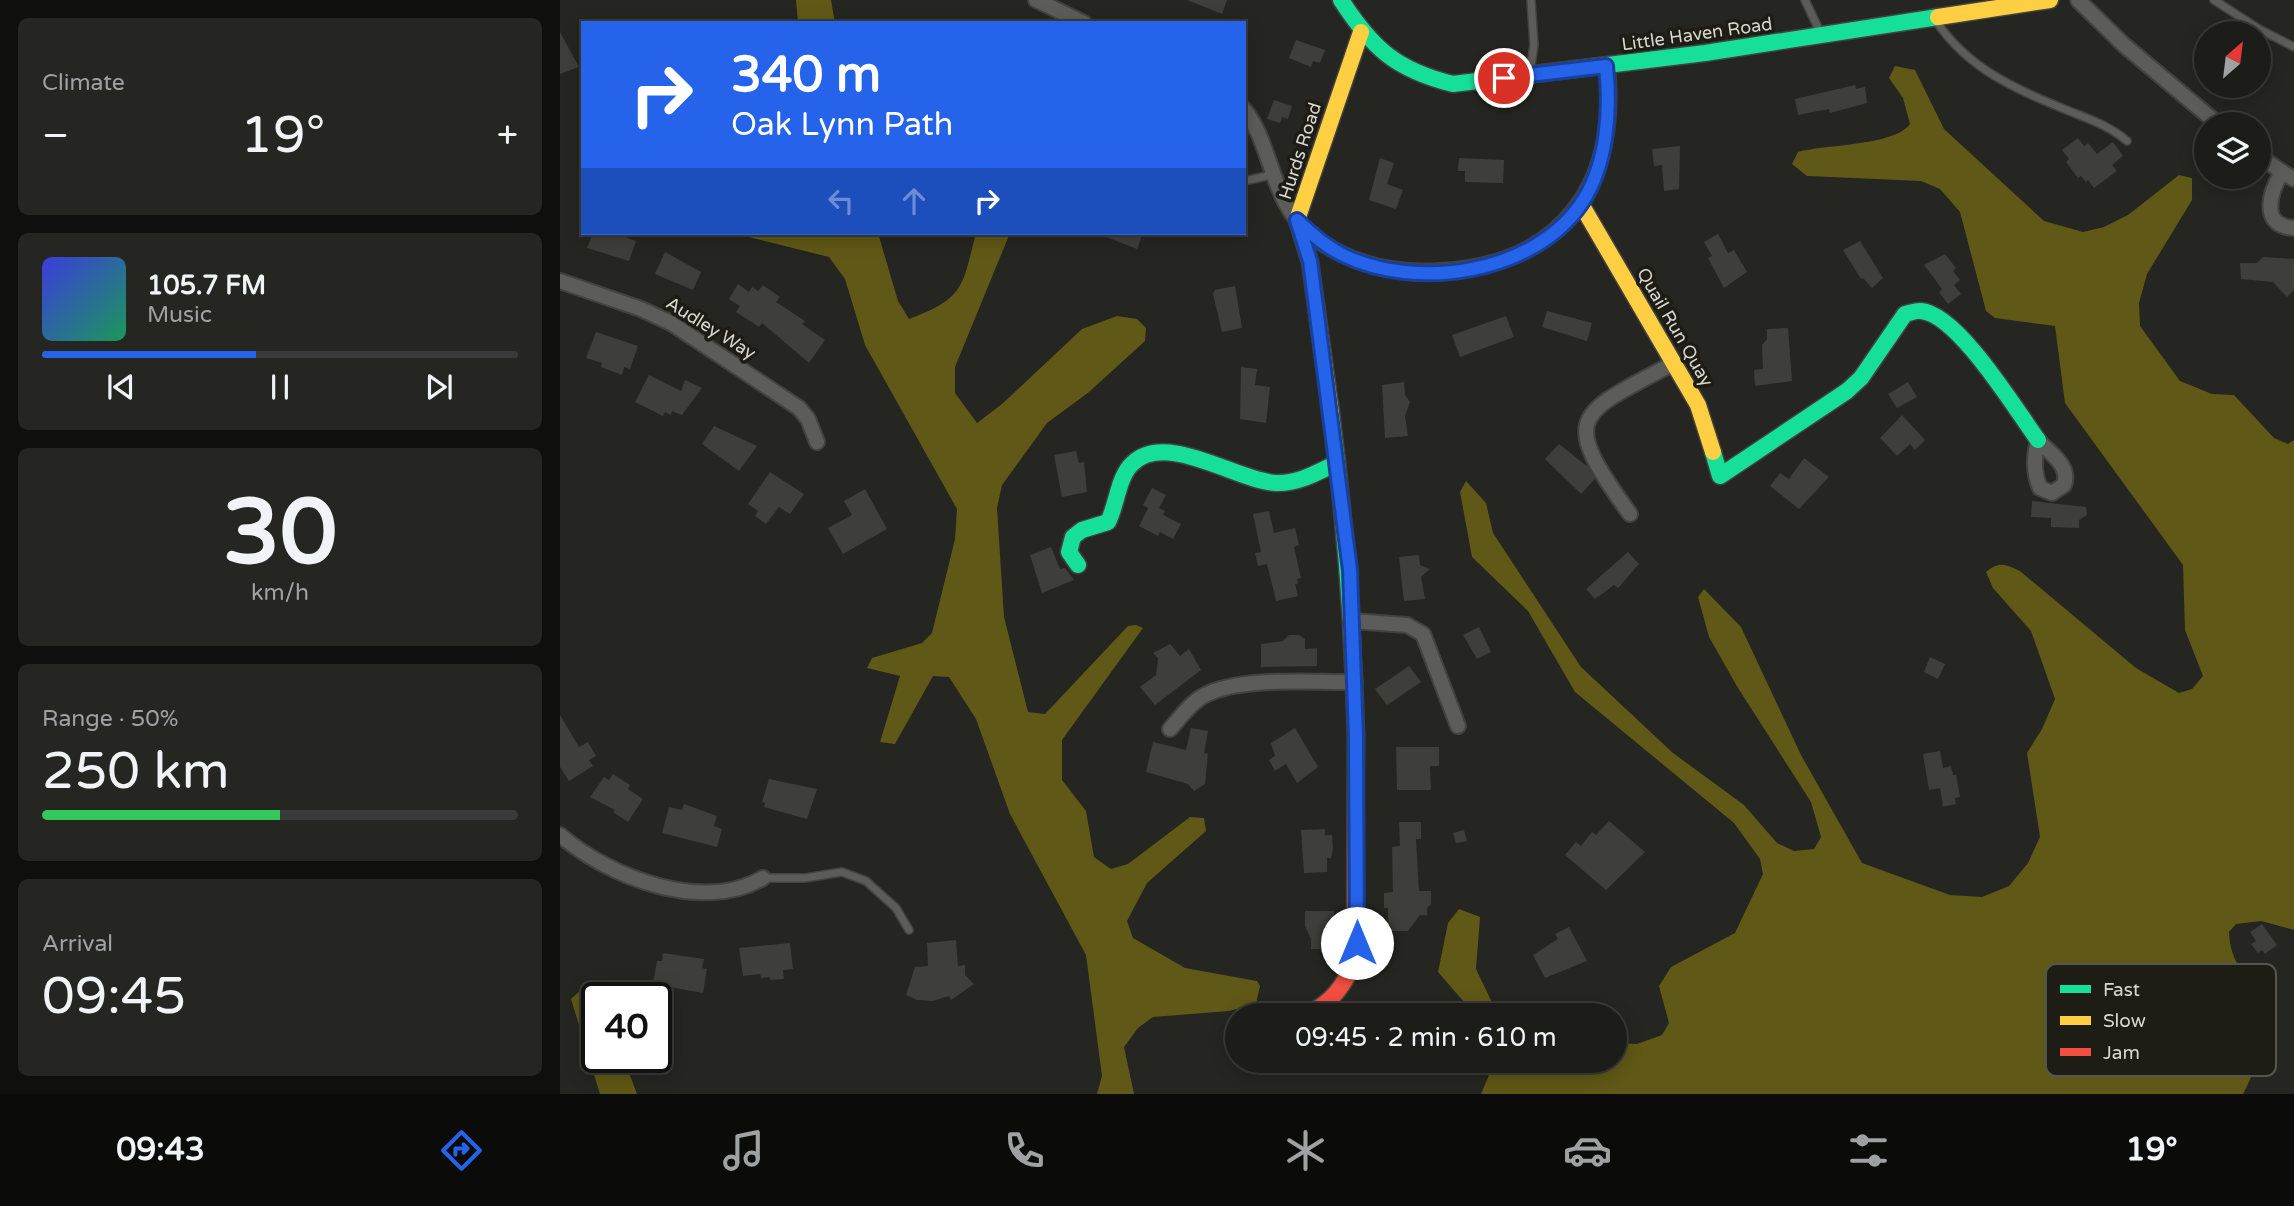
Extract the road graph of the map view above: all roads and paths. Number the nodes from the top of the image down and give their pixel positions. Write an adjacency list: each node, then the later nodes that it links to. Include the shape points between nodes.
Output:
1 (1036, 0): 10 (street)
2 (1341, 0): 11 (street, Little Haven Road)
3 (1531, 0): 15 (lane, via 1534,45)
4 (1805, 0): 12 (lane)
5 (2050, 0): 8 (street, Little Haven Road)
6 (2078, 0): 17 (street)
7 (2214, 0): 13 (lane)
8 (1996, 4): 9 (street, Little Haven Road)
9 (1933, 18): 12 (street, Little Haven Road); 18 (lane, via 1948,40 1985,72 2106,126)
10 (1080, 21)
11 (1361, 32): 15 (street, Little Haven Road, via 1388,59 1425,78 1453,84); 24 (street, Hurds Road)
12 (1822, 35): 14 (street, Little Haven Road)
13 (2294, 47)
14 (1606, 66): 15 (street, Little Haven Road); 23 (street, via 1604,139 1597,170)
15 (1529, 75)
16 (1246, 112): 20 (street)
17 (2204, 112)
18 (2127, 141)
19 (2271, 164): 21 (street)
20 (1272, 175): 22 (lane); 24 (street)
21 (2288, 175): 25 (street, via 2271,191 2270,213 2282,226)
22 (1246, 181)
23 (1581, 204): 24 (street, via 1558,230 1517,255 1485,265 1424,272 1345,256); 27 (street, Quail Run Quay)
24 (1297, 220): 30 (street, Hurds Road, via 1310,261)
25 (2294, 228)
26 (560, 281): 29 (street, Audley Way, via 640,309 700,340 799,408)
27 (1674, 363): 28 (street, Quail Run Quay, via 1698,405 1720,476 1847,391 1905,314 1920,309 1965,342); 31 (street, via 1601,402 1587,421 1587,446 1593,461)
28 (2038, 440)
29 (817, 442)
30 (1337, 463): 32 (street, via 1306,477 1275,483 1167,451 1147,453 1125,474 1108,523 1072,536 1069,552); 33 (street, Hurds Road)
31 (1630, 514)
32 (1078, 565)
33 (1353, 621): 34 (street, Hurds Road); 35 (street, via 1407,625 1423,634)
34 (1355, 682): 36 (street, via 1220,689 1198,699); 40 (street, Hurds Road, via 1355,962)
35 (1458, 726)
36 (1170, 729)
37 (560, 835): 38 (street, via 625,873 684,889 731,892)
38 (763, 877): 39 (lane, via 842,872 866,880 896,908)
39 (909, 930)
40 (1329, 1003)

